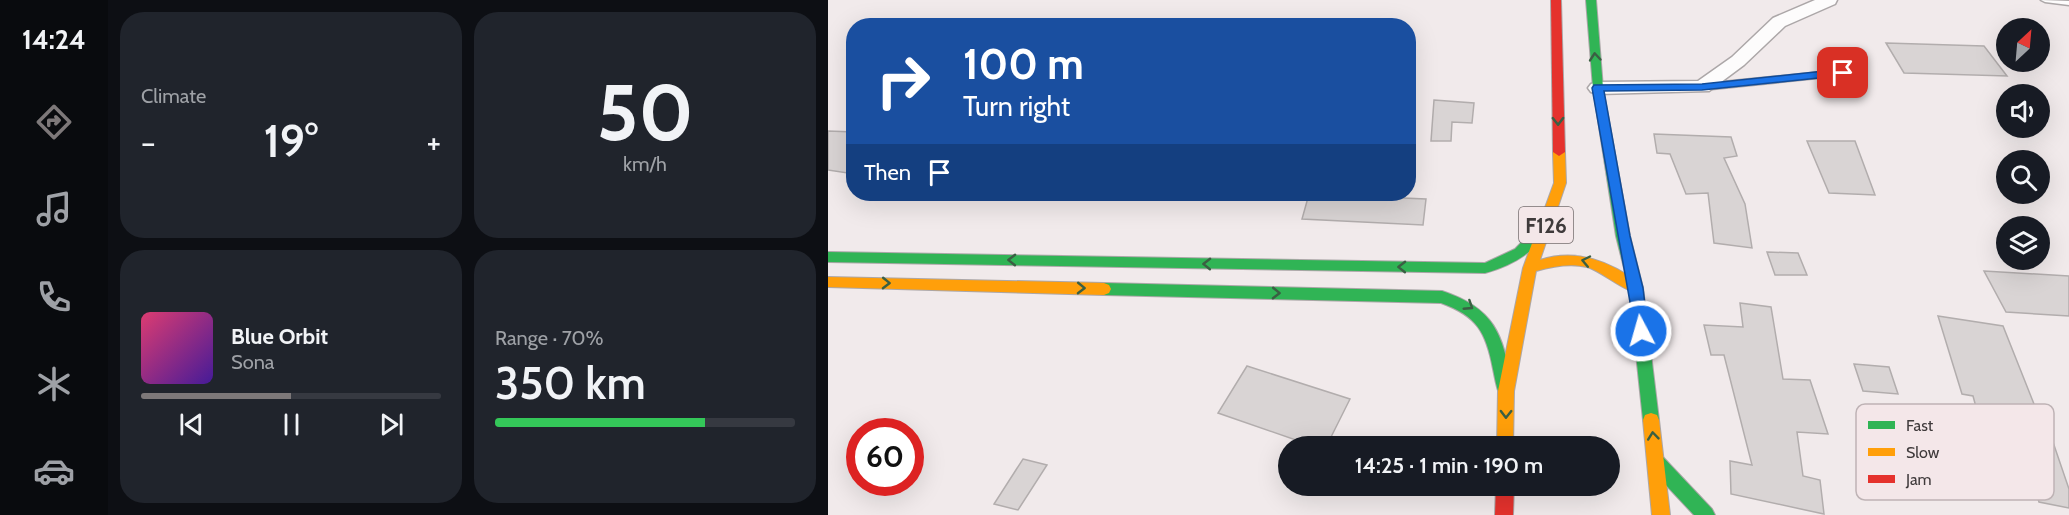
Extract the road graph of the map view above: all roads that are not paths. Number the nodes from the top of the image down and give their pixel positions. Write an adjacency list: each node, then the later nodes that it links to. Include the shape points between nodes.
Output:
1 (1556, 0): 9 (main road, F126, one-way to 9, via 1560,183)
2 (1590, 0): 8 (main road, one-way to 2)
3 (1829, 0): 7 (street, via 1779,22 1738,61)
4 (2045, 0): 5 (lane)
5 (2069, 3)
6 (1843, 73): 7 (lane)
7 (1702, 87): 8 (street)
8 (1598, 88): 13 (main road, via 1623,236)
9 (1547, 223): 10 (main road, one-way to 10, via 1521,255 1506,264 1485,268); 11 (main road, F126)
10 (828, 257)
11 (1530, 268): 13 (main road, one-way to 11, via 1602,265 1582,259 1559,258); 14 (main road, F126)
12 (828, 282): 14 (main road, one-way to 14, via 1442,297 1469,306 1489,328)
13 (1636, 288): 16 (main road, one-way to 13)
14 (1506, 391): 15 (main road, F126, one-way to 15)
15 (1505, 436)
16 (1656, 462): 19 (main road); 20 (main road)
17 (1504, 496): 18 (main road)
18 (1504, 515)
19 (1661, 515)
20 (1706, 515)

